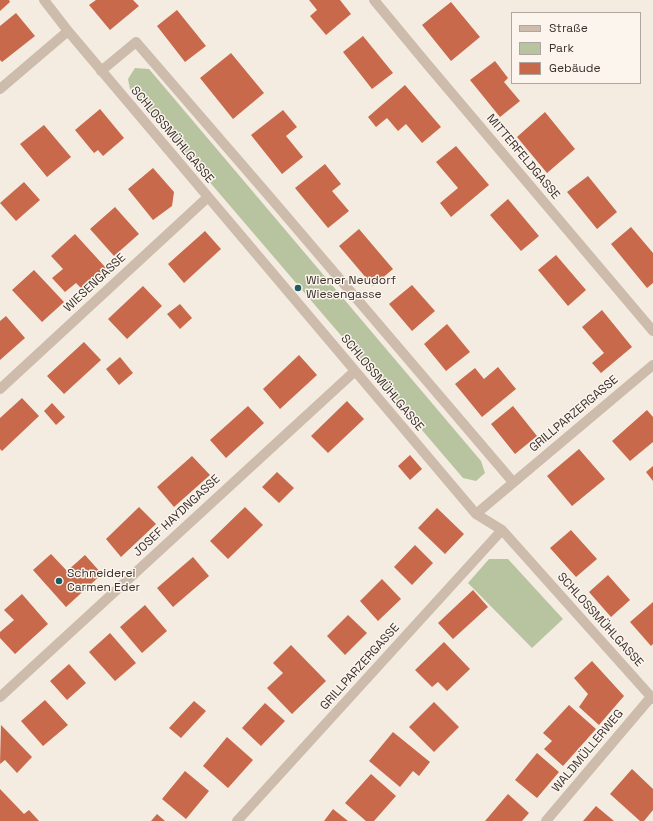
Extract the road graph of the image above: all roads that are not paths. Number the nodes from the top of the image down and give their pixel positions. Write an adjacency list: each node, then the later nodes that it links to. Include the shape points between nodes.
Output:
1 (44, 0): 3 (street, SCHLOSSMÜHLGASSE)
2 (374, 0): 7 (street, MITTERFELDGASSE)
3 (68, 31): 4 (street, SCHLOSSMÜHLGASSE); 5 (street)
4 (101, 71): 6 (street, SCHLOSSMÜHLGASSE); 11 (street, via 136,42)
5 (0, 89)
6 (208, 197): 9 (street, SCHLOSSMÜHLGASSE); 10 (street, WIESENGASSE)
7 (653, 331)
8 (653, 365): 11 (street, GRILLPARZERGASSE)
9 (355, 371): 12 (street, SCHLOSSMÜHLGASSE); 14 (street, JOSEF HAYDNGASSE)
10 (0, 389)
11 (513, 482): 12 (street, GRILLPARZERGASSE)
12 (476, 514): 13 (street, SCHLOSSMÜHLGASSE)
13 (502, 530): 15 (street, SCHLOSSMÜHLGASSE); 16 (street, GRILLPARZERGASSE)
14 (0, 697)
15 (652, 698): 17 (street, WALDMÜLLERWEG)
16 (237, 821)
17 (546, 821)

